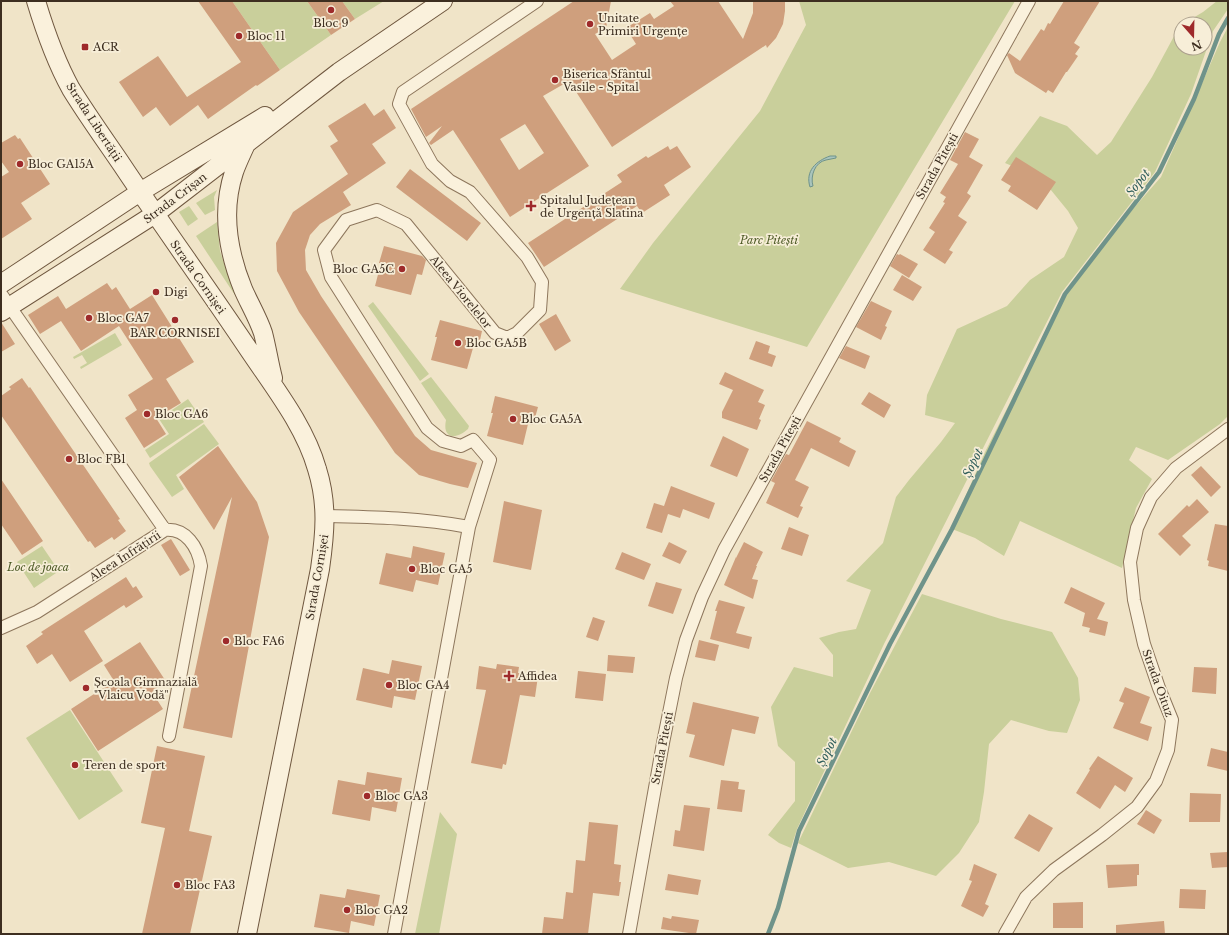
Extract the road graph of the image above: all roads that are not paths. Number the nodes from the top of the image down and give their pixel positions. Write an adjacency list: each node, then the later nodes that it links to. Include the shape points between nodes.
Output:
1 (36, 1): 7 (main road, Strada Libertății, via 49,41 71,89)
2 (442, 1): 5 (main road, Strada Crișan)
3 (538, 1): 14 (street, Aleea Viorelelor, via 403,92 399,104 432,164 450,181 470,192 527,257 542,282 540,310 509,338 494,333 406,224 377,210 346,220 324,250 331,277 427,428 444,441 461,446 473,440 490,460)
4 (1029, 1): 20 (street, Strada Pitești, via 724,550 702,597 686,640 676,678)
5 (339, 72): 6 (main road, Strada Crișan); 7 (main road, Strada Crișan)
6 (246, 144): 8 (main road, Strada Crișan); 11 (main road, via 234,173 230,191 227,233 242,288 263,333)
7 (140, 192): 8 (main road, Strada Libertății); 9 (main road, Strada Crișan)
8 (155, 214): 10 (main road, Strada Crișan); 11 (main road, Strada Cornișei)
9 (1, 284)
10 (4, 304): 15 (street, Aleea Înfrățirii)
11 (275, 388): 13 (main road, Strada Cornișei, via 308,443 324,496)
12 (1228, 429): 21 (street, Strada Oituz, via 1176,468 1151,497 1137,528 1130,562 1134,600 1144,644 1172,720 1168,750 1156,781 1137,807 1054,870 1026,897)
13 (325, 516): 14 (street, via 411,519); 18 (main road, Strada Cornișei, via 320,570)
14 (469, 527): 19 (street, Aleea Viorelelor)
15 (165, 530): 16 (street, Aleea Înfrățirii, via 37,612); 17 (street, via 173,529 184,535 200,556 201,566)
16 (1, 628)
17 (169, 736)
18 (247, 934)
19 (394, 934)
20 (629, 934)
21 (1005, 934)

